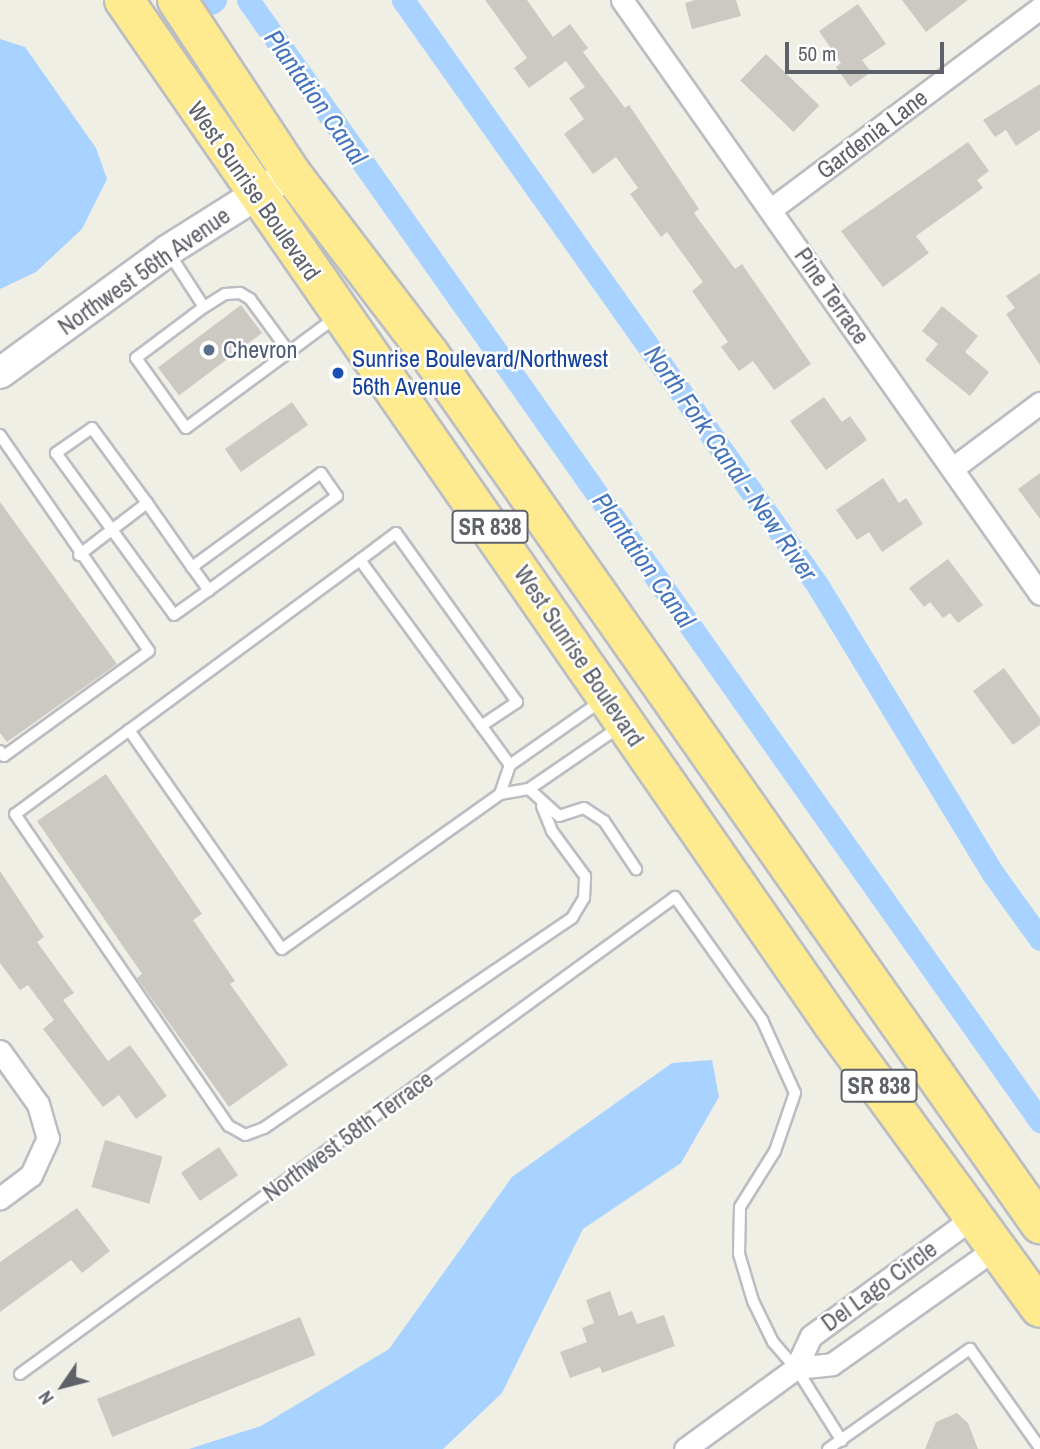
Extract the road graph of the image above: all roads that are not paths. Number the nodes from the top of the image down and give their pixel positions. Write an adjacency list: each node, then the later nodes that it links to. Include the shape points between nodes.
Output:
1 (124, 0): 6 (highway, West Sunrise Boulevard / SR 838)
2 (177, 0): 5 (highway, West Sunrise Boulevard / SR 838)
3 (622, 0): 7 (street, Pine Terrace)
4 (1040, 8): 7 (street, Gardenia Lane)
5 (291, 173): 6 (street, Northwest 56th Avenue); 30 (highway, West Sunrise Boulevard / SR 838, via 430,355)
6 (255, 195): 8 (street, Northwest 56th Avenue); 10 (highway, West Sunrise Boulevard / SR 838)
7 (770, 210): 15 (street, Pine Terrace)
8 (167, 251): 9 (lane); 12 (street, Northwest 56th Avenue)
9 (204, 307): 11 (lane, via 225,294 240,293 250,299); 11 (lane, via 136,358 186,428)
10 (340, 315): 11 (lane); 23 (highway, West Sunrise Boulevard / SR 838)
11 (289, 352)
12 (0, 373)
13 (1040, 403): 15 (street)
14 (0, 435): 18 (lane)
15 (953, 468): 22 (street, Pine Terrace)
16 (147, 503): 17 (lane); 17 (lane, via 92,428 56,453); 20 (lane)
17 (111, 530): 18 (lane); 21 (lane, via 174,615)
18 (79, 555): 26 (lane, via 149,651 4,757)
19 (360, 560): 24 (lane); 24 (lane, via 396,533 517,702); 25 (lane)
20 (192, 567): 21 (lane); 21 (lane, via 321,473 337,496)
21 (209, 590)
22 (1040, 594)
23 (617, 709): 27 (lane); 28 (lane); 30 (highway, via 639,707 665,743); 33 (highway, West Sunrise Boulevard / SR 838)
24 (481, 726): 27 (lane)
25 (128, 730): 29 (lane, via 282,948); 31 (lane, via 15,814 229,1126 245,1135 264,1128 572,918 584,898 585,876 552,831)
26 (0, 751)
27 (510, 765): 29 (lane)
28 (528, 789): 29 (lane); 31 (lane)
29 (500, 794)
30 (740, 795): 35 (highway, West Sunrise Boulevard / SR 838)
31 (542, 806): 32 (lane, via 559,816 584,808 604,821)
32 (636, 869)
33 (833, 1024): 35 (highway, via 874,1046 969,1179 979,1183); 37 (highway, West Sunrise Boulevard / SR 838)
34 (0, 1051): 36 (street, via 38,1104 48,1138 31,1175)
35 (1010, 1181): 38 (highway, West Sunrise Boulevard / SR 838)
36 (0, 1198)
37 (975, 1216): 39 (highway, West Sunrise Boulevard / SR 838); 40 (highway, via 1013,1230); 42 (street, Del Lago Circle, via 811,1336)
38 (1040, 1224)
39 (997, 1247): 41 (highway, West Sunrise Boulevard / SR 838); 42 (street, Del Lago Circle, via 832,1364)
40 (1040, 1268)
41 (1040, 1308)
42 (796, 1368): 43 (lane, Northwest 58th Terrace, via 773,1342 739,1254 740,1207 775,1151 795,1093 762,1020 675,897); 44 (lane); 46 (street, Del Lago Circle)
43 (20, 1374)
44 (842, 1441): 45 (lane, via 970,1349); 47 (lane)
45 (1040, 1448)
46 (685, 1449)
47 (828, 1449)

